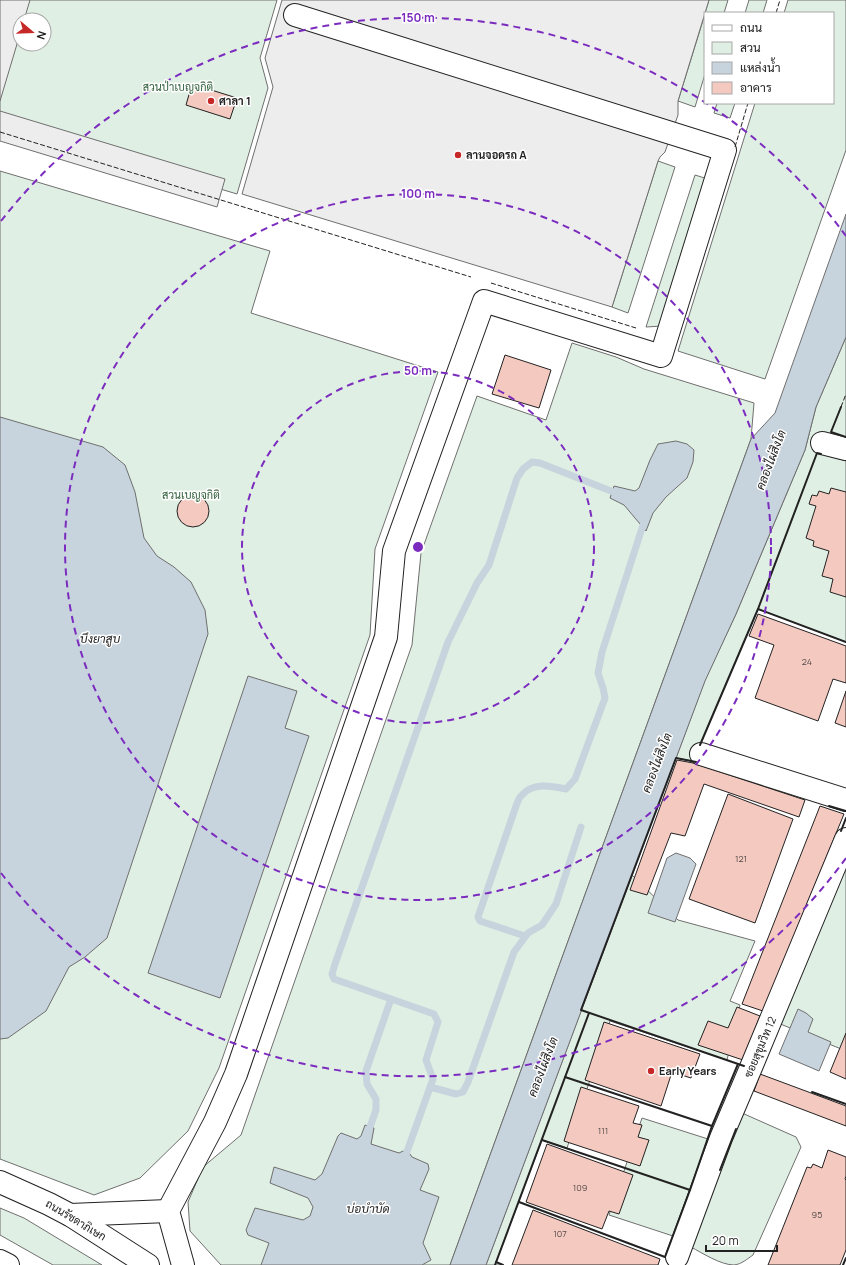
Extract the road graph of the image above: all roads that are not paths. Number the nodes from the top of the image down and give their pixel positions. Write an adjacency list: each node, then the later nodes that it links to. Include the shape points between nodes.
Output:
1 (295, 14): 8 (street, via 725,150 661,356 484,301 394,551 386,637 236,1074 215,1122)
2 (822, 443): 3 (street)
3 (846, 449)
4 (701, 754): 5 (street)
5 (846, 800)
6 (846, 839): 10 (street, ซอยสุขุมวิท 12, via 721,1138)
7 (0, 1182): 9 (street, ถนนรัชดาภิเษก)
8 (168, 1211): 9 (street); 14 (street)
9 (70, 1215): 13 (street, ถนนรัชดาภิเษก)
10 (677, 1257)
11 (0, 1261): 12 (street)
12 (8, 1265)
13 (148, 1265)
14 (183, 1265)

